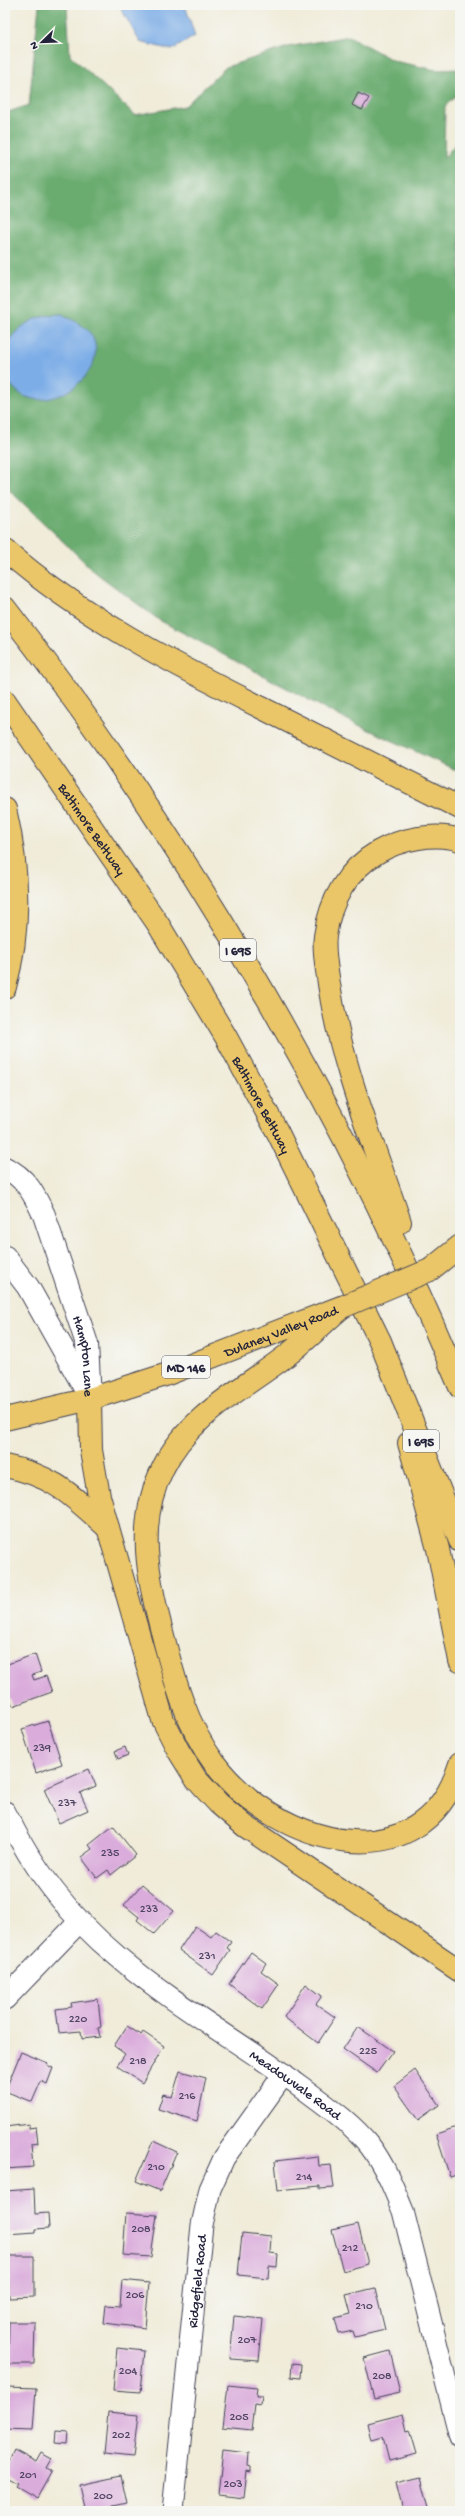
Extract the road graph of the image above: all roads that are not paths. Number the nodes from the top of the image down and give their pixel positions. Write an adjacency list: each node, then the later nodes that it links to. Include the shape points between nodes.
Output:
1 (5, 550): 4 (main road, via 29,571 80,607 139,644)
2 (5, 608): 14 (main road, I 695, via 120,763 206,897 326,1103 378,1204)
3 (5, 701): 15 (main road, Baltimore Beltway / I 695, via 158,924 226,1037 316,1208)
4 (460, 808)
5 (5, 809): 7 (main road, via 17,880 11,960)
6 (460, 840): 14 (main road, via 429,837 407,841 385,848 365,860 338,892 325,937 332,1003 345,1058)
7 (5, 987)
8 (5, 1168): 17 (street, Hampton Lane, via 25,1182 36,1197 44,1215 87,1344)
9 (460, 1246): 12 (main road)
10 (5, 1257): 17 (street, Hampton Lane, via 32,1293)
11 (460, 1258): 12 (main road, Dulaney Valley Road / MD 146)
12 (430, 1270): 13 (main road, Dulaney Valley Road / MD 146, bridge)
13 (342, 1307): 17 (main road, Dulaney Valley Road / MD 146, via 165,1375); 23 (main road, via 288,1355 227,1398 192,1428 162,1468 147,1521 145,1544 148,1579 186,1715 216,1765 260,1807 291,1825 321,1837 346,1842 368,1842 410,1830 428,1816 444,1801)
14 (430, 1317): 16 (main road, I 695)
15 (380, 1341): 21 (main road, Baltimore Beltway / I 695); 22 (main road, via 438,1549)
16 (460, 1387)
17 (90, 1399): 18 (main road, Dulaney Valley Road / MD 146); 20 (main road, via 94,1473)
18 (5, 1419)
19 (5, 1466): 20 (main road, via 34,1473 52,1481)
20 (108, 1528): 26 (main road, via 163,1720 196,1779 218,1803 246,1826)
21 (460, 1541)
22 (460, 1661)
23 (460, 1764)
24 (5, 1812): 25 (street, Meadowvale Road, via 39,1870)
25 (79, 1922): 27 (street); 28 (street, Meadowvale Road, via 118,1957 161,1990)
26 (460, 1971)
27 (5, 1999)
28 (284, 2074): 29 (street, Meadowvale Road, via 342,2117 370,2146 388,2175 403,2211); 30 (street, Ridgefield Road, via 224,2158 210,2189 202,2225)
29 (460, 2438)
30 (173, 2511)

